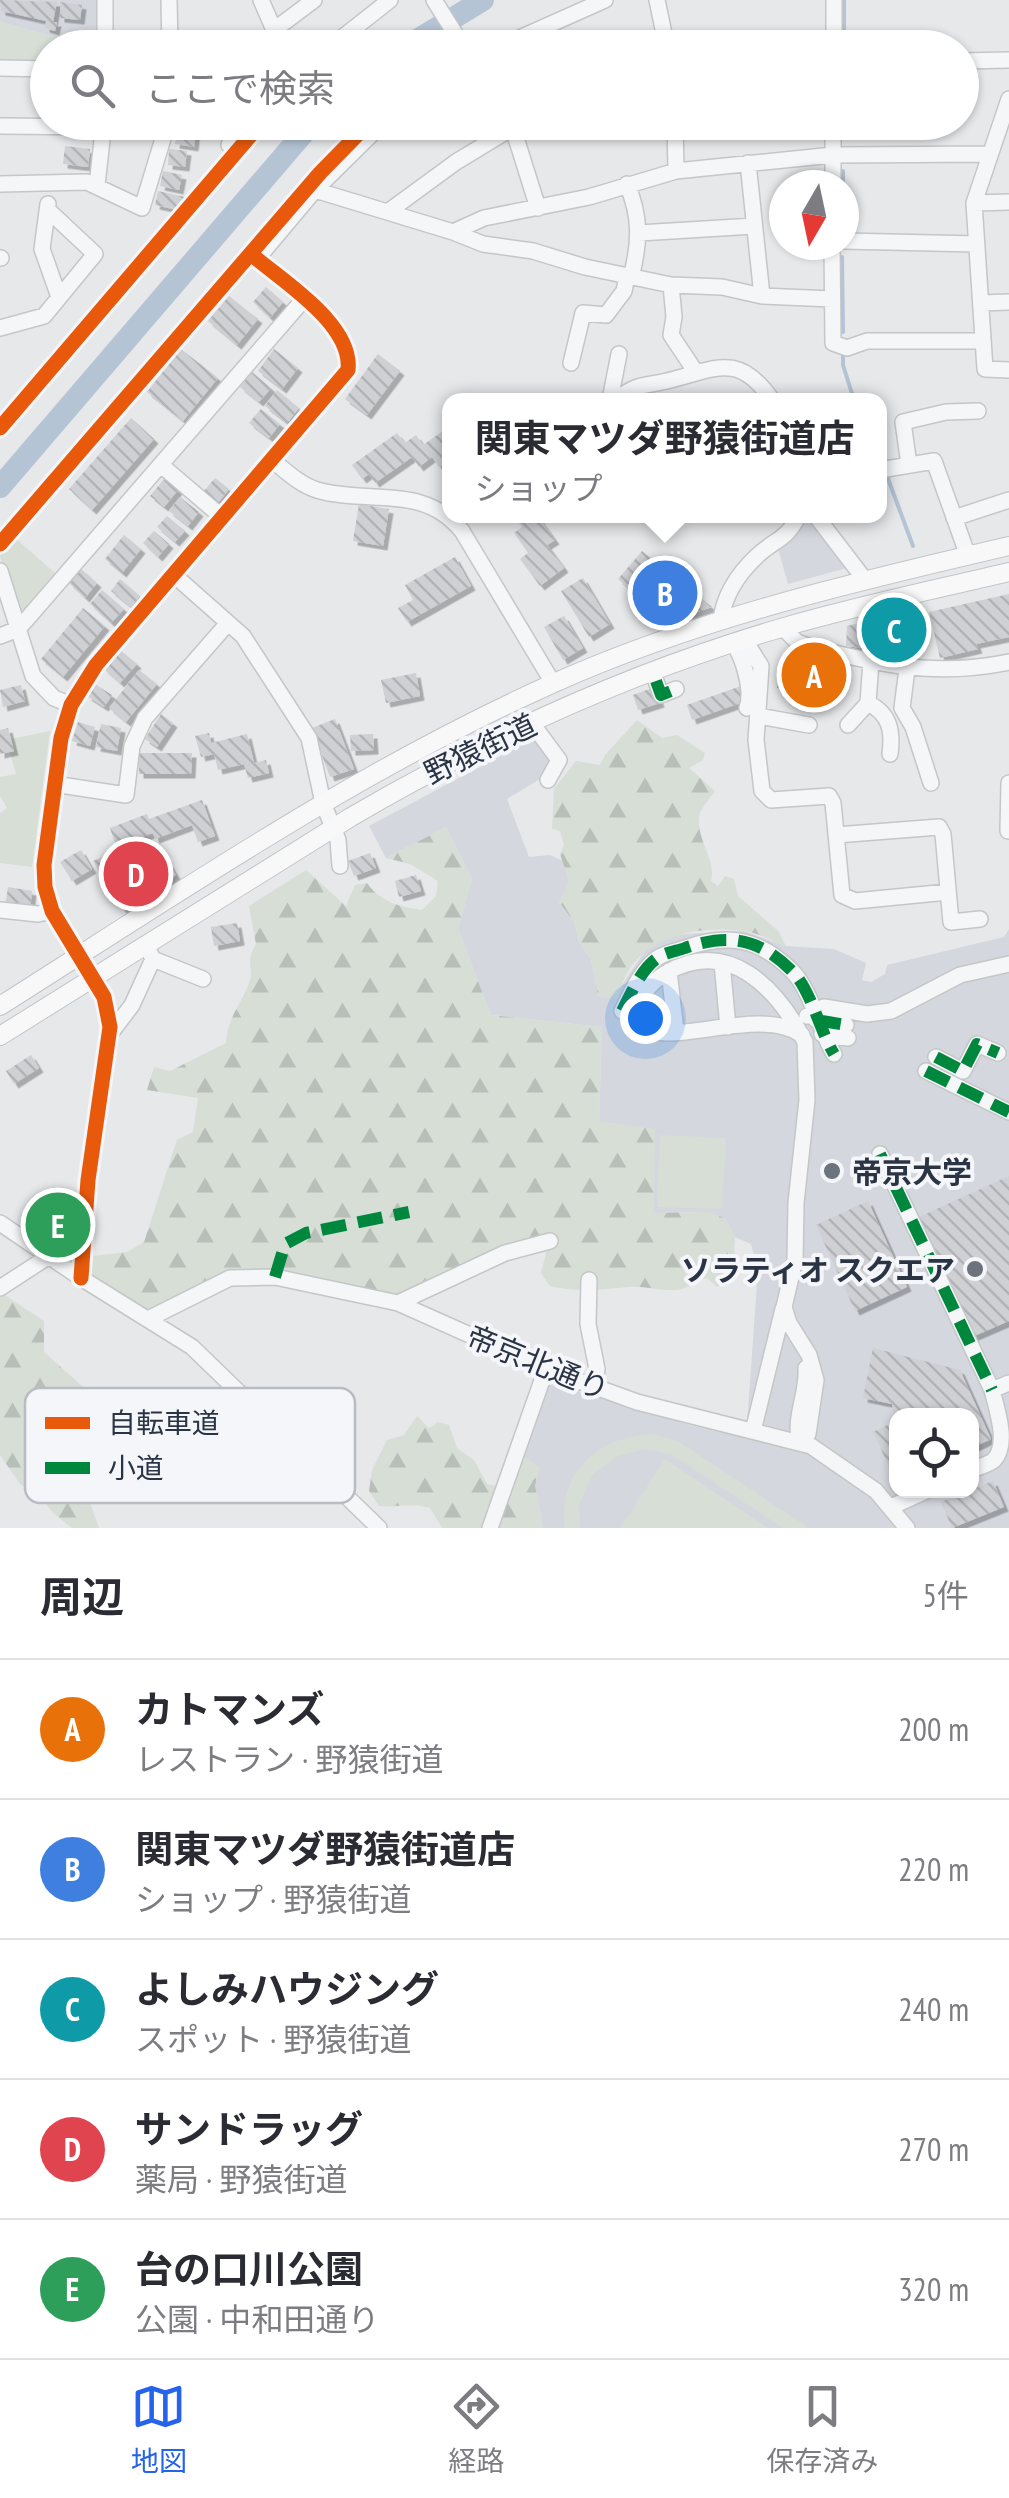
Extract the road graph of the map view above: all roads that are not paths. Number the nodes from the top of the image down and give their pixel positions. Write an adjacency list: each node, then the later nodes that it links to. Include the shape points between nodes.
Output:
1 (106, 0): 10 (street)
2 (169, 0): 11 (street)
3 (262, 0): 12 (street)
4 (314, 0): 12 (street)
5 (390, 0): 13 (street)
6 (434, 0): 14 (street)
7 (605, 0): 15 (street)
8 (657, 0): 16 (street)
9 (834, 0): 17 (street)
10 (105, 30)
11 (170, 30)
12 (274, 30)
13 (352, 30)
14 (453, 30)
15 (538, 30)
16 (663, 30)
17 (834, 30)
18 (1009, 60): 19 (street)
19 (979, 61)
20 (0, 68): 21 (street)
21 (30, 69)
22 (1009, 98): 34 (street)
23 (0, 126): 24 (street)
24 (30, 126)
25 (102, 140): 42 (street)
26 (163, 140): 42 (street, via 142,208)
27 (233, 140): 33 (street)
28 (366, 140): 43 (street)
29 (491, 140): 48 (street)
30 (520, 140): 46 (street)
31 (675, 140): 38 (street)
32 (833, 140): 35 (street)
33 (228, 145)
34 (989, 154): 35 (street); 45 (street)
35 (833, 155): 36 (street); 37 (street)
36 (748, 163): 38 (street); 49 (street)
37 (833, 170)
38 (676, 171): 40 (street)
39 (0, 184): 41 (street)
40 (627, 184): 46 (street); 51 (street)
41 (47, 185): 42 (street); 47 (street)
42 (97, 185)
43 (315, 190): 48 (street); 59 (street, via 257,259)
44 (1009, 202): 45 (street)
45 (974, 203): 53 (street)
46 (538, 208): 50 (street, via 484,218)
47 (48, 210): 58 (street, via 42,249); 58 (street, via 95,254)
48 (389, 211): 50 (street)
49 (754, 226): 51 (street); 57 (street)
50 (453, 232): 55 (street)
51 (640, 234): 55 (street)
52 (859, 241): 53 (street)
53 (977, 244): 62 (street)
54 (832, 260): 60 (street)
55 (629, 276): 56 (street); 66 (street, via 606,315 584,313)
56 (671, 285): 57 (street); 68 (street, via 670,335)
57 (762, 296): 60 (street)
58 (59, 297): 63 (street, via 44,316)
59 (304, 298): 73 (street, via 331,321 349,364); 74 (street)
60 (832, 300): 64 (street, via 833,344 847,348 867,341)
61 (1009, 302): 62 (street)
62 (981, 303): 64 (street)
63 (0, 328)
64 (983, 341): 67 (street, via 984,369)
65 (619, 354): 69 (street)
66 (571, 363)
67 (1009, 370)
68 (695, 371): 70 (street); 71 (street, via 744,371)
69 (614, 393)
70 (624, 393)
71 (767, 393)
72 (978, 411): 75 (street, via 903,422)
73 (272, 460): 78 (street, via 314,490 418,501); 79 (street)
74 (161, 464): 79 (street); 96 (street)
75 (909, 465): 76 (street); 80 (street, via 934,460)
76 (887, 469)
77 (1009, 500): 80 (street)
78 (442, 511)
79 (222, 517): 88 (street)
80 (954, 518): 85 (street)
81 (454, 523): 103 (street)
82 (794, 523): 93 (street, via 741,574)
83 (821, 523): 89 (street)
84 (1009, 546): 85 (main road, 野猿街道)
85 (968, 556): 89 (main road, 野猿街道)
86 (0, 572): 96 (street)
87 (1009, 572): 92 (main road, 野猿街道)
88 (174, 575): 94 (street); 106 (street)
89 (864, 580): 90 (main road, 野猿街道)
90 (844, 584): 91 (main road, 野猿街道); 92 (main road, via 840,600)
91 (770, 604): 93 (main road, 野猿街道); 95 (main road)
92 (853, 610): 95 (main road, 野猿街道)
93 (721, 620): 103 (main road, 野猿街道)
94 (228, 623): 115 (street, via 145,718 132,746 126,795); 116 (street, via 309,738)
95 (782, 628): 98 (main road, 野猿街道); 99 (street, via 797,642)
96 (18, 629): 97 (street); 106 (street, via 38,683)
97 (0, 636)
98 (739, 641): 107 (street, via 762,666); 108 (main road, 野猿街道)
99 (871, 662): 101 (street); 105 (street)
100 (1009, 662): 101 (street)
101 (907, 669): 113 (street, via 902,708)
102 (656, 681): 104 (street, via 660,695)
103 (553, 684): 116 (main road, 野猿街道)
104 (676, 689)
105 (868, 703): 110 (street); 111 (street, via 888,719)
106 (71, 705): 115 (street)
107 (753, 712): 109 (street); 119 (street, via 763,795 829,796)
108 (532, 722): 112 (street, via 559,760); 117 (main road, 野猿街道)
109 (809, 725)
110 (848, 725)
111 (890, 754)
112 (548, 780)
113 (931, 783)
114 (1009, 783): 118 (street)
115 (54, 784): 123 (street, via 44,865)
116 (323, 803): 117 (street); 126 (main road, 野猿街道)
117 (334, 827): 120 (street); 125 (main road, 野猿街道)
118 (1008, 831)
119 (836, 835): 121 (street, via 845,898); 121 (street, via 940,827)
120 (340, 866)
121 (948, 892): 124 (street, via 951,922)
122 (0, 910): 123 (street)
123 (52, 911): 126 (street)
124 (980, 919)
125 (150, 952): 130 (main road, 野猿街道); 131 (street); 139 (street, via 132,1005)
126 (79, 956): 130 (street); 132 (main road, 野猿街道)
127 (722, 963): 129 (street, via 697,962); 135 (street); 136 (street, via 760,979)
128 (1009, 964): 134 (street, via 948,980 892,1011 824,1007)
129 (668, 972): 137 (street); 137 (street, via 635,1005 644,1027)
130 (92, 978): 139 (street, via 107,1005); 140 (main road, 野猿街道)
131 (203, 979)
132 (0, 1006)
133 (622, 1011): 134 (street, via 656,959 732,938 794,972)
134 (817, 1022): 136 (street); 138 (street); 141 (street)
135 (728, 1028): 136 (street, via 772,1024); 137 (street)
136 (797, 1030): 152 (street, via 807,1050 808,1100 795,1260)
137 (676, 1032)
138 (847, 1032)
139 (110, 1034): 148 (street)
140 (0, 1036)
141 (834, 1054)
142 (998, 1054): 143 (street, via 977,1044 962,1071 931,1064)
143 (1009, 1112)
144 (880, 1154): 158 (street)
145 (0, 1222): 147 (street)
146 (550, 1241): 151 (street, via 505,1253)
147 (49, 1256): 148 (street); 150 (street)
148 (80, 1278): 153 (street)
149 (589, 1280): 156 (street)
150 (0, 1288)
151 (398, 1302): 153 (street, 帝京北通り, via 275,1277 230,1278); 154 (street, 帝京北通り)
152 (784, 1307): 159 (street); 160 (street, via 807,1378)
153 (148, 1319): 157 (street)
154 (546, 1369): 156 (street, 帝京北通り); 166 (street)
155 (1009, 1383): 158 (street)
156 (594, 1387): 159 (street, 帝京北通り)
157 (238, 1388)
158 (992, 1390): 161 (street, via 1002,1449)
159 (752, 1431): 160 (street, 帝京北通り)
160 (800, 1442): 164 (street, 帝京北通り, via 867,1484)
161 (979, 1467)
162 (912, 1498): 164 (street)
163 (354, 1503): 165 (street)
164 (891, 1508): 167 (street, 帝京北通り)
165 (379, 1528)
166 (490, 1528)
167 (908, 1528)

